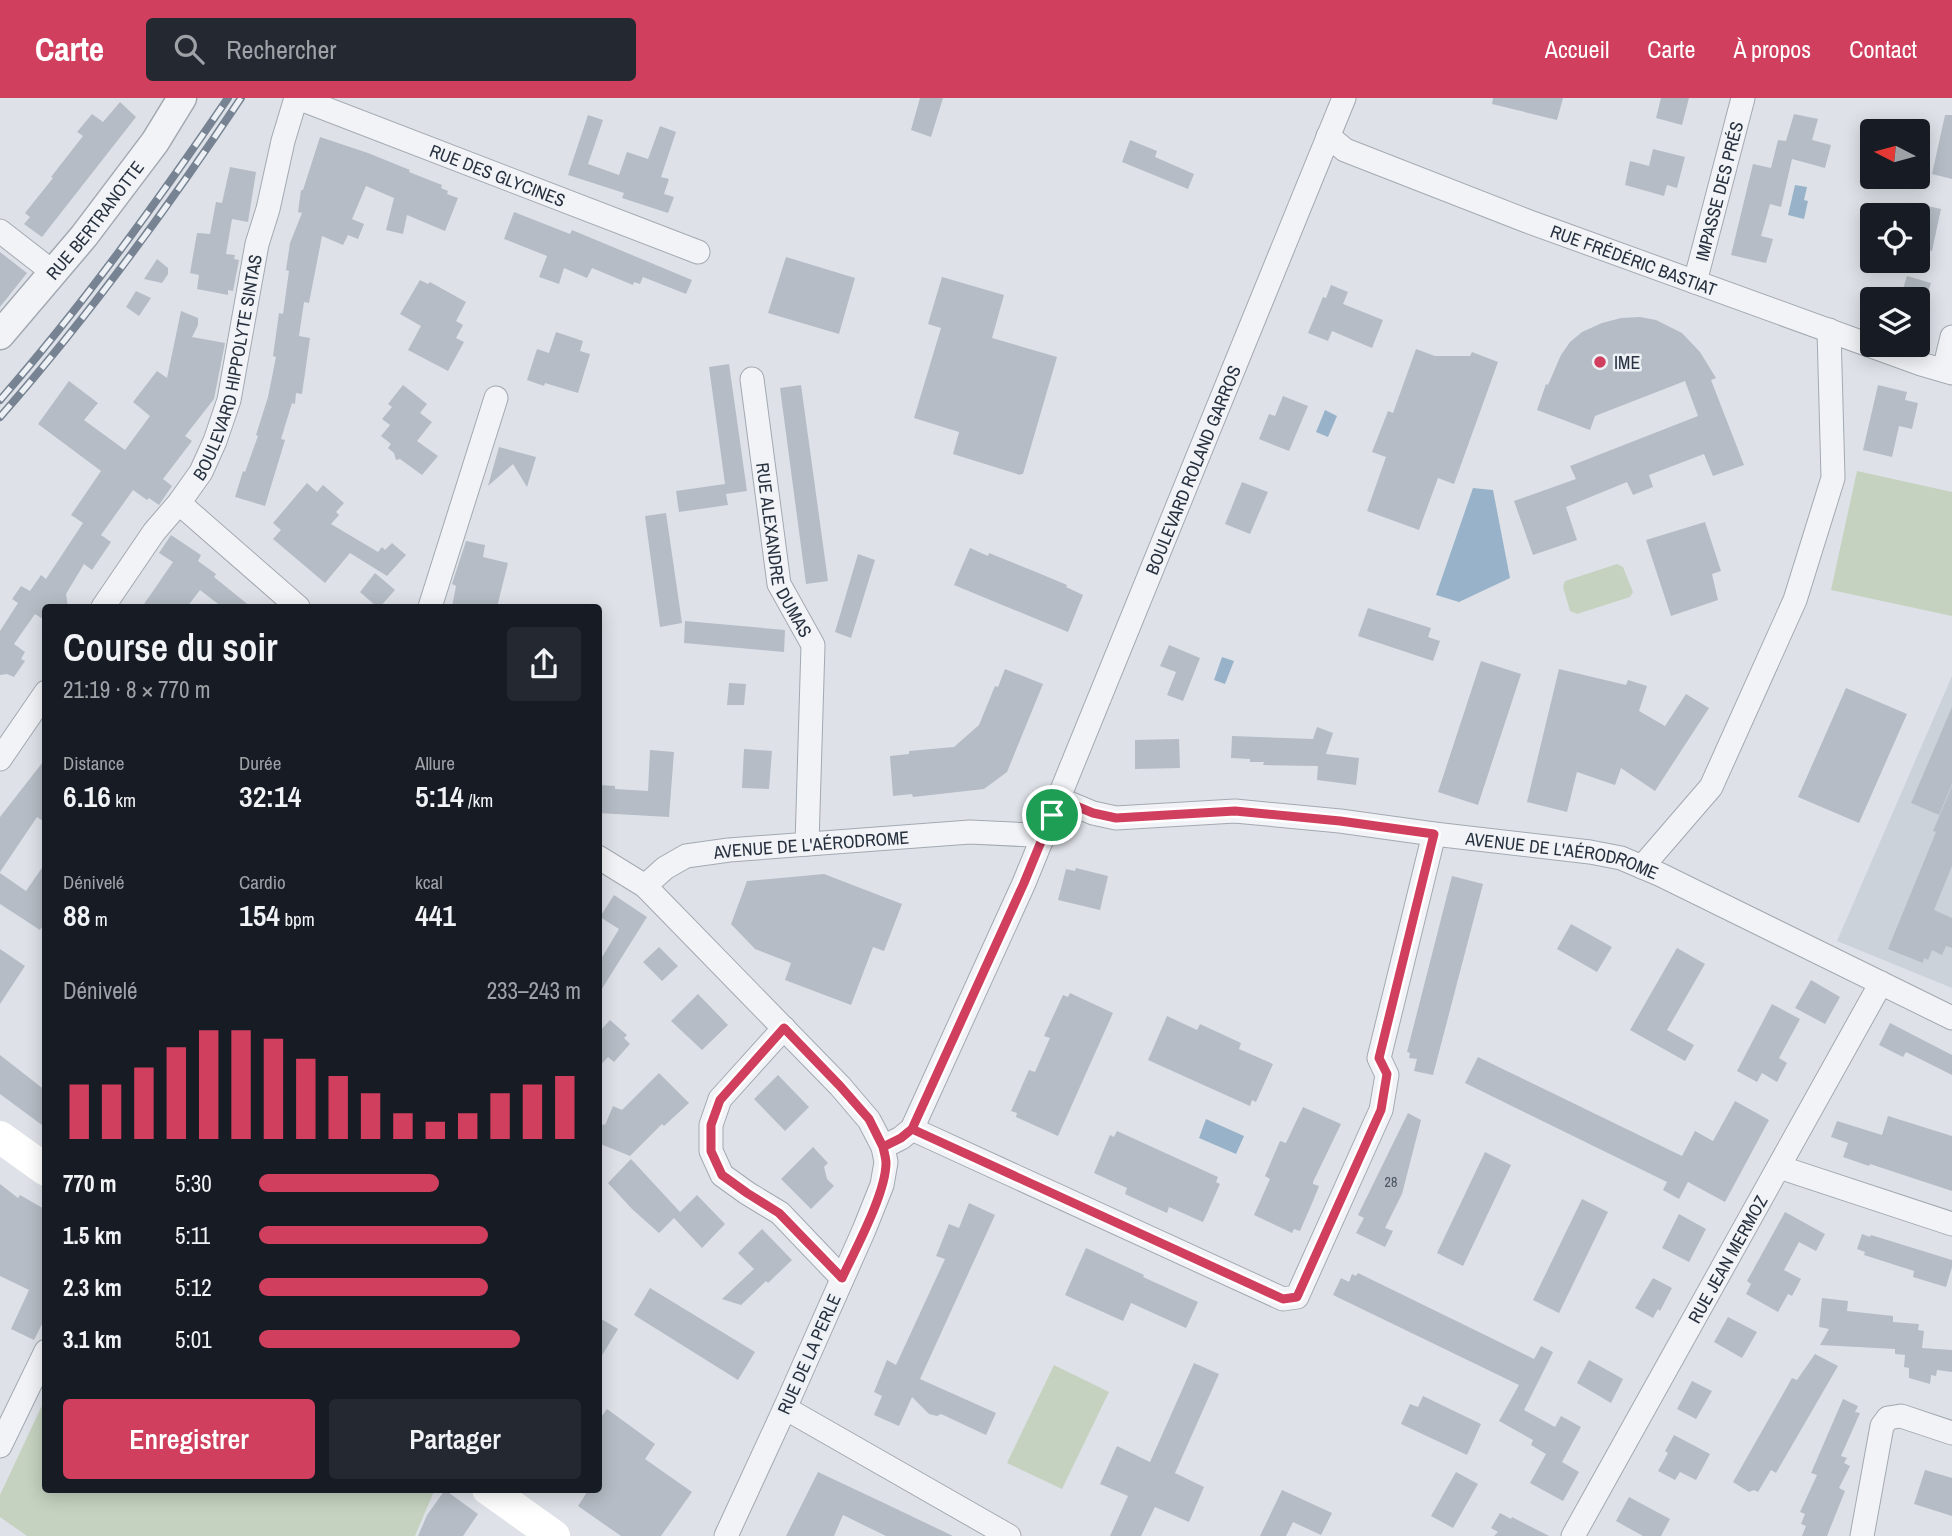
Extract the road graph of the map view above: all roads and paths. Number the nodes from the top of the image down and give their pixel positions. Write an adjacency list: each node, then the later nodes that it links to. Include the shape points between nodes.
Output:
1 (182, 98): 8 (street, RUE BERTRANOTTE, via 155,142)
2 (297, 98): 7 (street, RUE DES GLYCINES); 16 (street, BOULEVARD HIPPOLYTE SINTAS, via 257,244 229,400 201,472)
3 (1344, 98): 5 (street, BOULEVARD ROLAND GARROS)
4 (1743, 98): 9 (street, IMPASSE DES PRÉS)
5 (1328, 136): 9 (street, RUE FRÉDÉRIC BASTIAT, via 1345,150); 22 (street, BOULEVARD ROLAND GARROS)
6 (0, 231): 8 (street)
7 (698, 252)
8 (54, 273): 11 (street, RUE BERTRANOTTE)
9 (1695, 282): 10 (street, RUE FRÉDÉRIC BASTIAT)
10 (1829, 330): 13 (street, RUE FRÉDÉRIC BASTIAT); 27 (street, via 1833,478 1795,600 1711,787)
11 (0, 335)
12 (1952, 337): 13 (street, RUE FRÉDÉRIC BASTIAT)
13 (1948, 372)
14 (752, 379): 25 (street, RUE ALEXANDRE DUMAS, via 779,584 813,645)
15 (496, 398): 19 (street)
16 (179, 503): 17 (street, BOULEVARD HIPPOLYTE SINTAS); 18 (street)
17 (105, 604)
18 (295, 604)
19 (431, 604)
20 (42, 698): 21 (street)
21 (0, 760)
22 (1059, 797): 23 (street, AVENUE DE L'AÉRODROME, via 1116,818 1235,811); 24 (street, BOULEVARD ROLAND GARROS)
23 (1434, 834): 27 (street, AVENUE DE L'AÉRODROME, via 1590,852); 32 (street, via 1379,1058 1387,1074 1381,1110 1297,1297 1283,1299)
24 (1041, 841): 25 (street, AVENUE DE L'AÉRODROME, via 1031,835 970,832); 32 (street, BOULEVARD ROLAND GARROS)
25 (807, 844): 28 (street, AVENUE DE L'AÉRODROME, via 686,856)
26 (602, 859): 28 (street)
27 (1642, 867): 29 (street, AVENUE DE L'AÉRODROME)
28 (645, 886): 31 (street, RUE DE LA PERLE)
29 (1881, 983): 30 (street, AVENUE DE L'AÉRODROME); 36 (street, RUE JEAN MERMOZ)
30 (1952, 1018)
31 (784, 1028): 34 (street, RUE DE LA PERLE, via 869,1119); 38 (street, via 720,1100 711,1125 711,1151 722,1175 779,1213)
32 (912, 1129): 34 (street)
33 (0, 1137): 35 (main road)
34 (883, 1147): 38 (street, RUE DE LA PERLE, via 887,1162 882,1185)
35 (42, 1167)
36 (1779, 1167): 37 (street); 44 (street, RUE JEAN MERMOZ)
37 (1952, 1224)
38 (842, 1278): 40 (street, RUE DE LA PERLE)
39 (42, 1359): 42 (street)
40 (785, 1408): 46 (street, RUE DE LA PERLE); 47 (street)
41 (1952, 1433): 48 (street, via 1901,1416 1888,1419 1882,1426)
42 (0, 1446)
43 (494, 1493): 45 (main road)
44 (1576, 1535)
45 (554, 1536)
46 (726, 1536)
47 (1009, 1536)
48 (1862, 1536)

